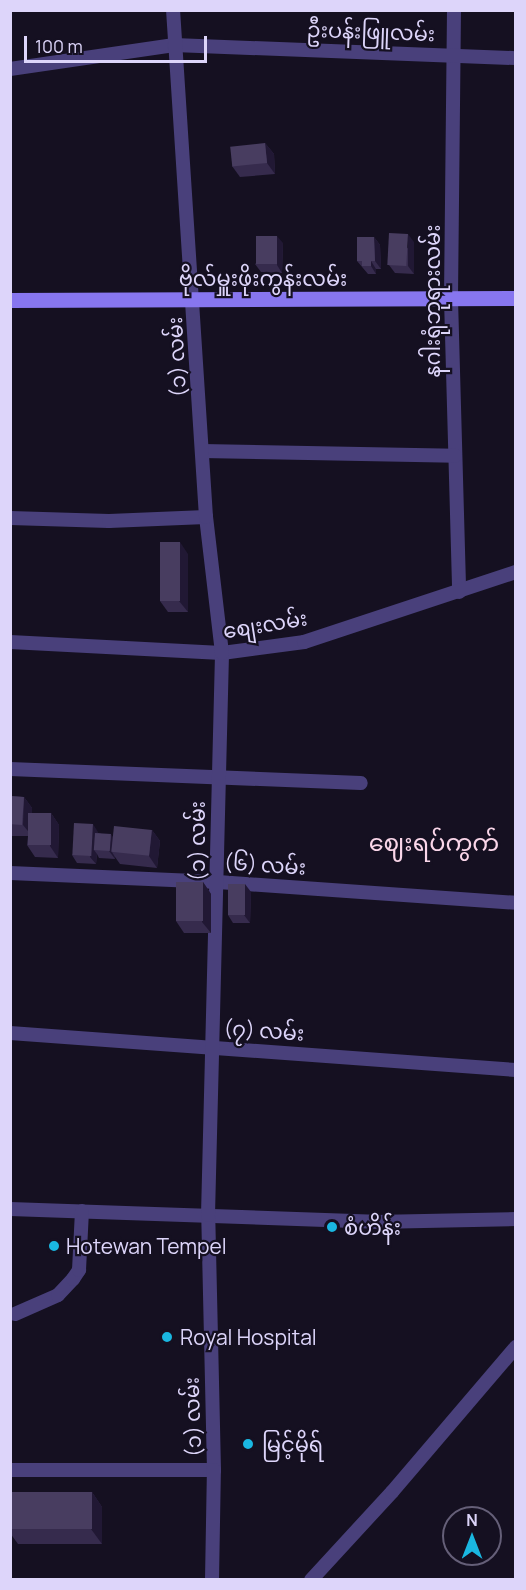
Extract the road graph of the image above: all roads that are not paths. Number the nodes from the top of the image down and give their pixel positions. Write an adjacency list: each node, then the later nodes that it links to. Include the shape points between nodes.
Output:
1 (173, 10): 3 (street, (၁) လမ်း)
2 (454, 10): 4 (street, နဂါးရုံဘုရားလမ်း)
3 (174, 45): 4 (street, ဦးပန်းဖြူလမ်း); 6 (street, ဦးပန်းဖြူလမ်း); 9 (street, (၁) လမ်း)
4 (455, 55): 5 (street, ဦးပန်းဖြူလမ်း); 7 (street, နဂါးရုံဘုရားလမ်း)
5 (516, 58)
6 (10, 69)
7 (451, 298): 8 (street, ဗိုလ်မှူးဖိုးကွန်းလမ်း); 9 (street, ဗိုလ်မှူးဖိုးကွန်းလမ်း); 12 (street, နဂါးရုံဘုရားလမ်း)
8 (516, 298)
9 (194, 299): 10 (street, ဗိုလ်မှူးဖိုးကွန်းလမ်း); 11 (street, (၁) လမ်း)
10 (10, 300)
11 (202, 451): 12 (street); 13 (street, (၁) လမ်း)
12 (455, 456): 16 (street, နဂါးရုံဘုရားလမ်း)
13 (206, 517): 14 (street); 18 (street, (၁) လမ်း)
14 (10, 518)
15 (516, 572): 16 (street, စျေးလမ်း)
16 (459, 592): 18 (street, စျေးလမ်း, via 304,642)
17 (10, 642): 18 (street, စျေးလမ်း)
18 (222, 653): 20 (street, (၁) လမ်း)
19 (10, 769): 20 (street)
20 (218, 780): 21 (street); 23 (street, (၁) လမ်း)
21 (361, 783)
22 (10, 873): 23 (street, (၆) လမ်း)
23 (218, 882): 24 (street, (၆) လမ်း); 26 (street, (၁) လမ်း)
24 (516, 903)
25 (10, 1033): 26 (street, (၇) လမ်း)
26 (214, 1048): 27 (street, (၇) လမ်း); 30 (street, (၁) လမ်း)
27 (516, 1070)
28 (10, 1209): 29 (street)
29 (82, 1211): 30 (street); 32 (street, via 79,1270 58,1295)
30 (208, 1215): 31 (street, via 375,1222); 35 (street, (၁) လမ်း)
31 (516, 1219)
32 (15, 1314)
33 (516, 1347): 37 (street)
34 (10, 1470): 35 (street, (၁) လမ်း)
35 (214, 1470): 36 (street)
36 (213, 1580)
37 (311, 1580)

